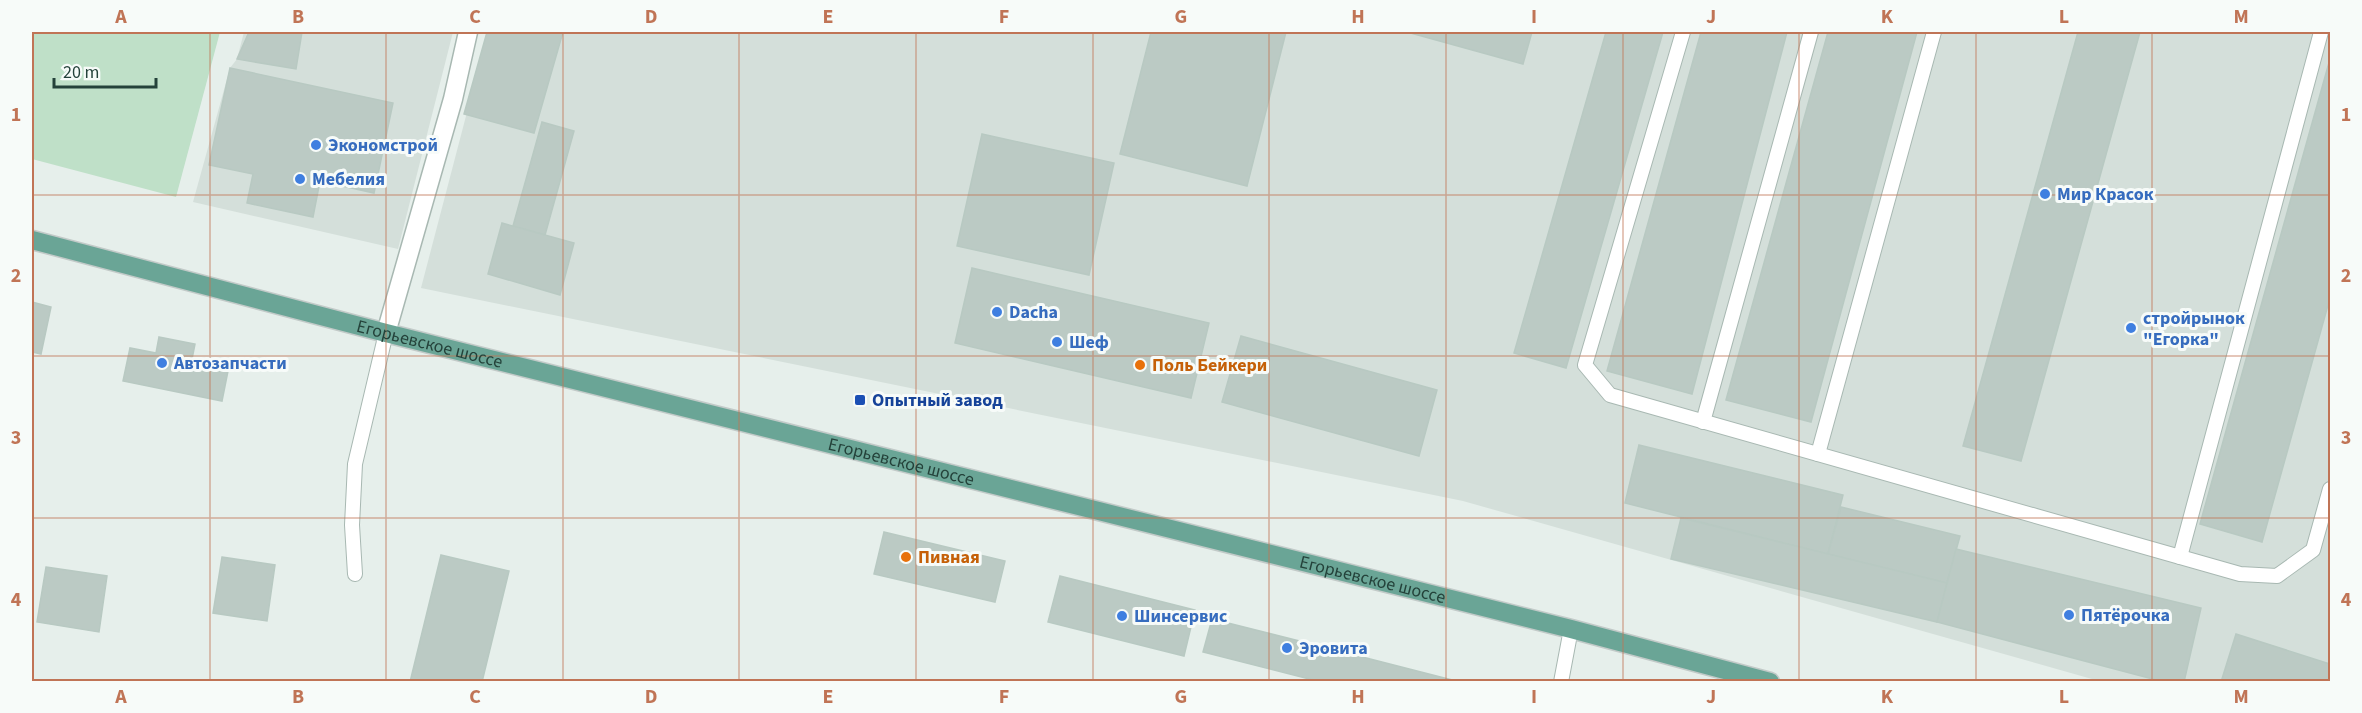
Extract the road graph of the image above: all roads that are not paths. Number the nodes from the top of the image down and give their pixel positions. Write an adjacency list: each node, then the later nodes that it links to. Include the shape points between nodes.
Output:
1 (468, 32): 7 (street)
2 (1683, 32): 8 (lane, via 1585,366 1610,395)
3 (1811, 32): 8 (lane)
4 (1934, 32): 9 (lane)
5 (2320, 32): 11 (lane)
6 (32, 240): 7 (main road, Егорьевское шоссе)
7 (387, 333): 12 (lane, via 355,464 351,525); 13 (main road, Егорьевское шоссе)
8 (1703, 422): 9 (lane)
9 (1818, 454): 11 (lane)
10 (2331, 489): 11 (lane, via 2313,550 2277,576 2240,574)
11 (2180, 557)
12 (355, 574)
13 (1571, 629): 14 (lane); 15 (main road, Егорьевское шоссе)
14 (1561, 681)
15 (1770, 681)

